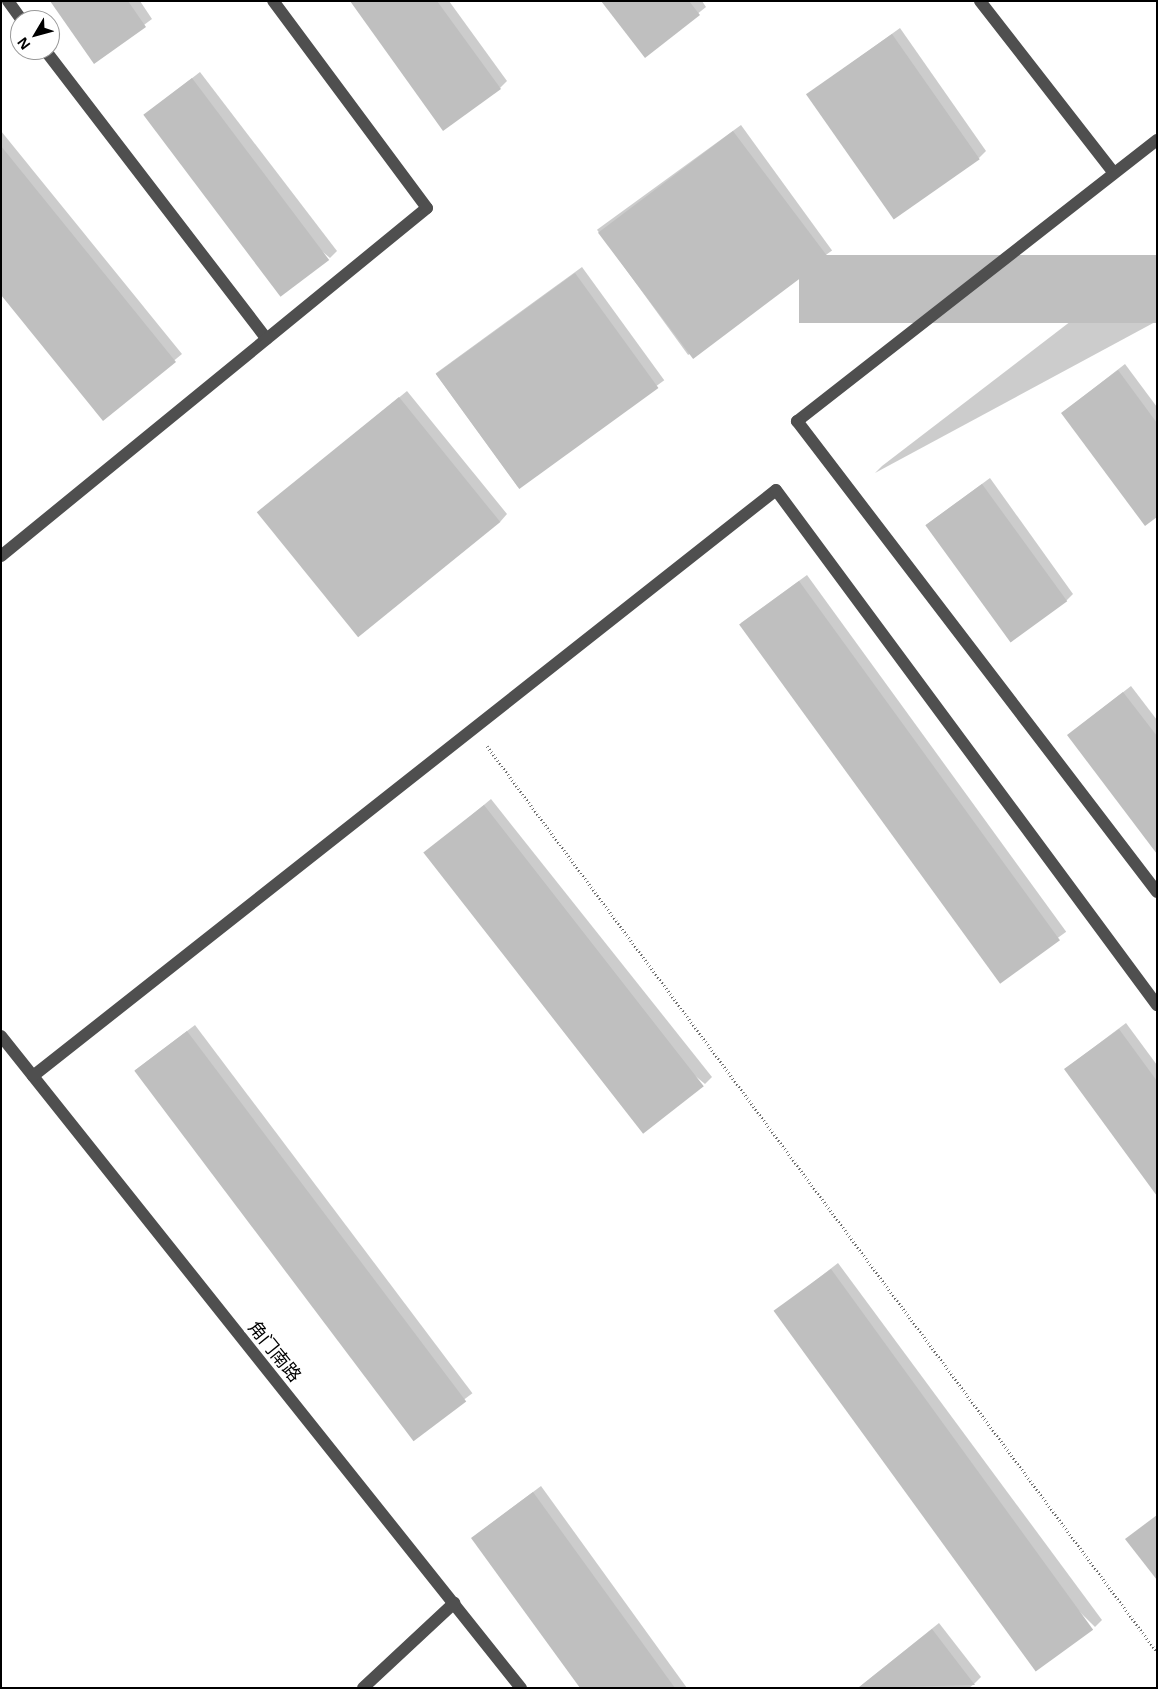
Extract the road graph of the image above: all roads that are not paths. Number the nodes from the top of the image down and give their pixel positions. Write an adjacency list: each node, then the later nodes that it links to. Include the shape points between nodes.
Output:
1 (273, 1): 6 (street, via 427,208)
2 (980, 1): 5 (street)
3 (53, 60): 6 (street)
4 (1157, 140): 5 (street)
5 (1113, 172): 8 (street, via 797,421)
6 (267, 339): 7 (street)
7 (1, 556)
8 (1157, 892)
9 (1157, 1005): 11 (street, via 776,490)
10 (1, 1036): 11 (street, 角门南路)
11 (33, 1076): 12 (street, 角门南路)
12 (454, 1603): 13 (street); 14 (street, 角门南路)
13 (363, 1688)
14 (521, 1688)

